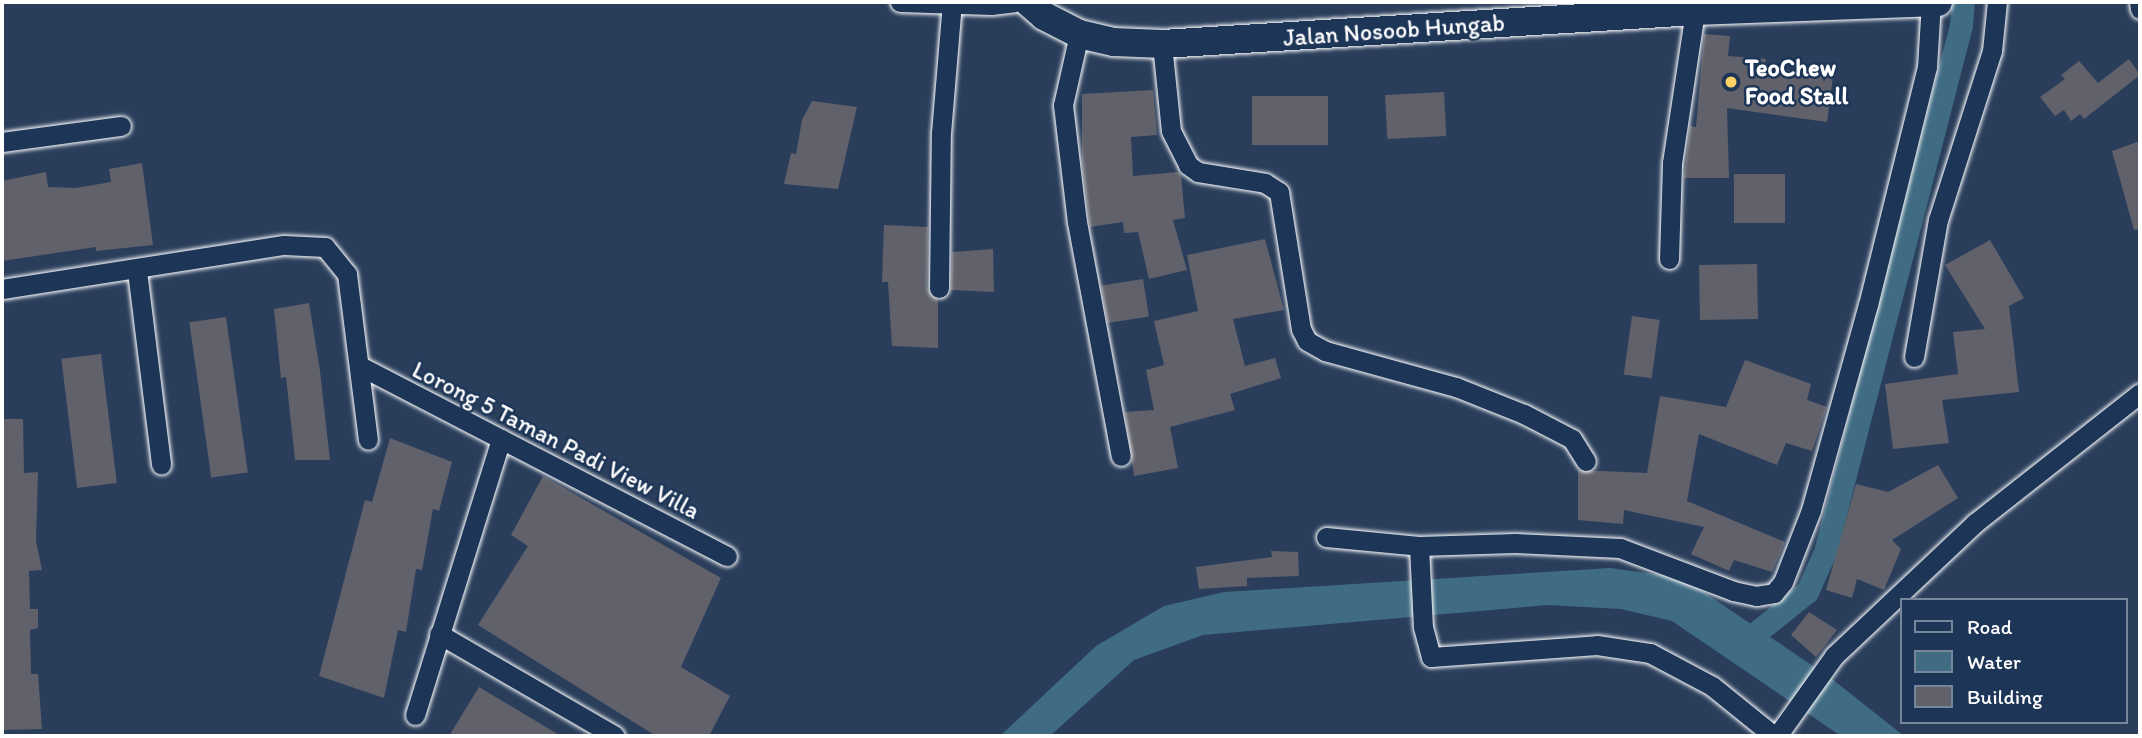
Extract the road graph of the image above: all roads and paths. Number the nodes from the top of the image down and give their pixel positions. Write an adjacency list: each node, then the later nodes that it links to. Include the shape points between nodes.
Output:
1 (900, 2): 7 (street)
2 (1014, 2): 7 (street)
3 (1028, 2): 10 (main road, Jalan Nosoob Hungab)
4 (1934, 2): 8 (main road, Jalan Nosoob Hungab); 27 (street, via 1927,67 1868,305 1811,510 1783,582 1774,593 1756,596 1733,591 1620,548 1515,543)
5 (1997, 2): 18 (street, via 1992,51 1938,220)
6 (2139, 2): 9 (street)
7 (952, 3): 16 (street, via 941,133)
8 (1708, 8): 11 (main road, Jalan Nosoob Hungab); 14 (street, via 1672,163)
9 (2140, 9)
10 (1079, 34): 11 (main road, Jalan Nosoob Hungab, via 1114,42); 23 (street, via 1063,105 1083,254)
11 (1162, 44): 24 (street, via 1171,131 1188,165 1198,172 1265,183 1279,192 1301,330 1307,341 1325,351 1457,387 1524,414 1572,439)
12 (121, 126): 13 (street)
13 (2, 142)
14 (1669, 259)
15 (137, 271): 17 (street); 19 (street, via 284,244 325,247 347,274); 25 (street)
16 (939, 288)
17 (2, 289)
18 (1914, 357)
19 (362, 368): 21 (street, Lorong 5 Taman Padi View Villa); 22 (street)
20 (2136, 400): 32 (street, via 1975,523 1834,656)
21 (501, 439): 28 (street, Lorong 5 Taman Padi View Villa); 29 (street)
22 (368, 440)
23 (1121, 456)
24 (1586, 461)
25 (161, 465)
26 (1326, 537): 27 (street)
27 (1419, 546): 32 (street, via 1423,627 1431,657 1597,645 1650,653 1712,686)
28 (727, 556)
29 (439, 634): 30 (street); 31 (street)
30 (415, 715)
31 (615, 736)
32 (1776, 736)

